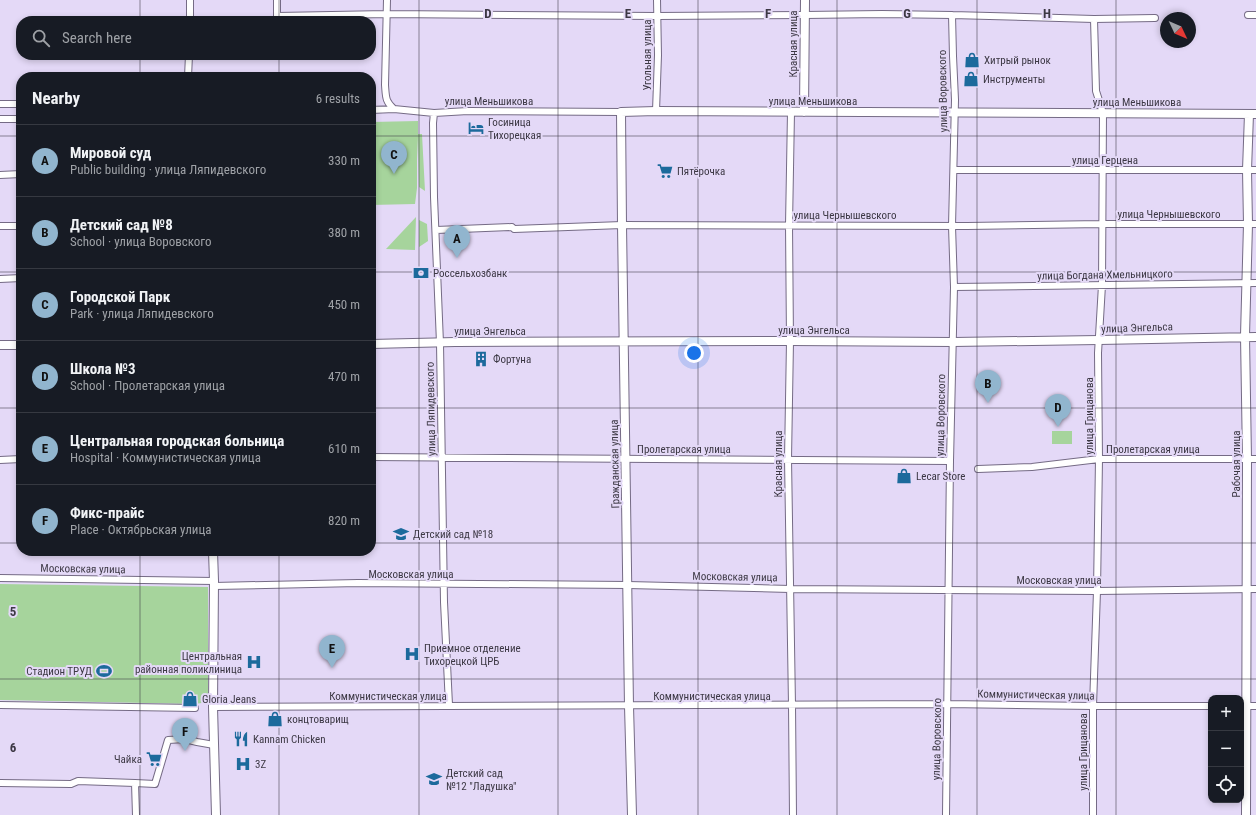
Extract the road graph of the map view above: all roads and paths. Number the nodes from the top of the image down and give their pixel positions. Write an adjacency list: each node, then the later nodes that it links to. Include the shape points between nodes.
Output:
1 (190, 0): 11 (street)
2 (277, 0): 6 (street, via 277,16)
3 (387, 0): 6 (street)
4 (657, 0): 12 (street, Угольная улица)
5 (805, 0): 7 (main road, Красная улица)
6 (387, 14): 12 (street); 19 (street, via 385,85 388,104)
7 (805, 15): 8 (street); 12 (street); 24 (main road, Красная улица)
8 (952, 15): 14 (street); 25 (street, улица Воровского)
9 (1248, 15): 10 (street)
10 (1256, 15)
11 (190, 16)
12 (657, 16): 21 (street, Угольная улица)
13 (1155, 18): 14 (street)
14 (1094, 19): 27 (street, улица Грицанова, via 1096,90)
15 (189, 60): 16 (street)
16 (188, 72)
17 (0, 104): 18 (street)
18 (16, 104)
19 (394, 109): 20 (street, улица Меньшикова); 26 (street, улица Меньшикова)
20 (376, 110)
21 (656, 111): 22 (main road, улица Меньшикова); 23 (main road, улица Меньшикова)
22 (621, 112): 26 (street, улица Меньшикова); 39 (main road, Гражданская улица)
23 (791, 112): 24 (main road, улица Меньшикова); 40 (street, Красная улица)
24 (804, 112): 25 (main road, улица Меньшикова)
25 (954, 112): 27 (main road, улица Меньшикова); 31 (street, улица Воровского)
26 (434, 113): 44 (street, улица Ляпидевского)
27 (1103, 113): 28 (main road, улица Меньшикова); 34 (street, улица Грицанова)
28 (1252, 114): 32 (main road, Рабочая улица)
29 (0, 119): 30 (street)
30 (16, 119)
31 (954, 170): 34 (street, улица Герцена); 43 (street, улица Воровского)
32 (1247, 170): 33 (street, улица Герцена); 34 (street, улица Герцена); 38 (main road, Рабочая улица)
33 (1256, 170)
34 (1103, 171): 37 (street, улица Грицанова)
35 (16, 174): 36 (street)
36 (0, 175)
37 (1102, 224): 38 (street, улица Чернышевского); 43 (street, улица Чернышевского); 49 (street, улица Грицанова)
38 (1252, 224): 47 (main road, Рабочая улица)
39 (622, 225): 40 (street, улица Чернышевского); 44 (street, улица Чернышевского); 55 (main road, Гражданская улица)
40 (789, 225): 43 (street, улица Чернышевского); 54 (street, Красная улица)
41 (0, 226): 42 (street)
42 (16, 226)
43 (952, 226): 50 (street, улица Воровского)
44 (436, 230): 57 (street, улица Ляпидевского)
45 (16, 278): 46 (street)
46 (0, 279)
47 (1247, 283): 48 (street, улица Богдана Хмельницкого); 49 (street, улица Богдана Хмельницкого); 51 (main road, Рабочая улица)
48 (1256, 283)
49 (1102, 284): 50 (street, улица Богдана Хмельницкого); 53 (street, улица Грицанова)
50 (954, 287): 56 (street, улица Воровского)
51 (1245, 336): 52 (main road, улица Энгельса); 53 (main road, улица Энгельса); 66 (main road, Рабочая улица)
52 (1256, 337)
53 (1099, 340): 56 (main road, улица Энгельса); 65 (street, улица Грицанова)
54 (790, 341): 55 (main road, улица Энгельса); 56 (main road, улица Энгельса); 64 (street, Красная улица)
55 (624, 342): 57 (main road, улица Энгельса); 69 (main road, Гражданская улица)
56 (953, 342): 70 (street, улица Воровского)
57 (440, 343): 58 (main road, улица Энгельса); 62 (street, улица Ляпидевского)
58 (376, 344)
59 (0, 345): 60 (main road)
60 (16, 345)
61 (376, 457): 62 (street, Пролетарская улица)
62 (442, 458): 69 (street, Пролетарская улица); 75 (street, улица Ляпидевского)
63 (16, 459): 68 (street)
64 (788, 459): 69 (street, Пролетарская улица); 70 (street, Пролетарская улица); 77 (street, Красная улица)
65 (1099, 459): 66 (street, Пролетарская улица); 71 (street, Пролетарская улица, via 1032,467); 81 (street, улица Грицанова)
66 (1247, 459): 67 (street, Пролетарская улица); 79 (main road, Рабочая улица)
67 (1256, 459)
68 (0, 460)
69 (626, 460): 76 (main road, Гражданская улица)
70 (950, 461): 78 (street, улица Воровского)
71 (978, 469)
72 (213, 556): 74 (main road)
73 (0, 578): 74 (street, Московская улица)
74 (214, 583): 75 (street, Московская улица); 91 (main road)
75 (444, 584): 76 (street, Московская улица); 84 (street, улица Ляпидевского)
76 (628, 585): 77 (street, Московская улица); 86 (main road, Гражданская улица)
77 (790, 589): 78 (street, Московская улица); 85 (street, Красная улица)
78 (949, 589): 81 (street, Московская улица); 82 (street, улица Воровского)
79 (1246, 589): 80 (street, Московская улица); 81 (street, Московская улица); 89 (main road, Рабочая улица)
80 (1256, 589)
81 (1097, 591): 87 (street, улица Грицанова)
82 (947, 704): 85 (street, Коммунистическая улица); 87 (street, Коммунистическая улица); 100 (street, улица Воровского)
83 (0, 705): 92 (street)
84 (449, 705): 86 (street, Коммунистическая улица); 91 (street, Коммунистическая улица)
85 (792, 705): 86 (street, Коммунистическая улица); 99 (street, Красная улица)
86 (629, 706): 98 (main road, Гражданская улица)
87 (1093, 706): 88 (street, Коммунистическая улица); 101 (street, улица Грицанова)
88 (1208, 706)
89 (1244, 706): 90 (street); 102 (main road, Рабочая улица)
90 (1256, 706)
91 (213, 707): 93 (main road)
92 (195, 708)
93 (214, 745): 95 (street, via 185,739 168,740 155,784); 97 (main road)
94 (0, 783): 95 (street)
95 (135, 783): 96 (street)
96 (136, 815)
97 (216, 815)
98 (632, 815)
99 (793, 815)
100 (946, 815)
101 (1093, 815)
102 (1246, 815)

